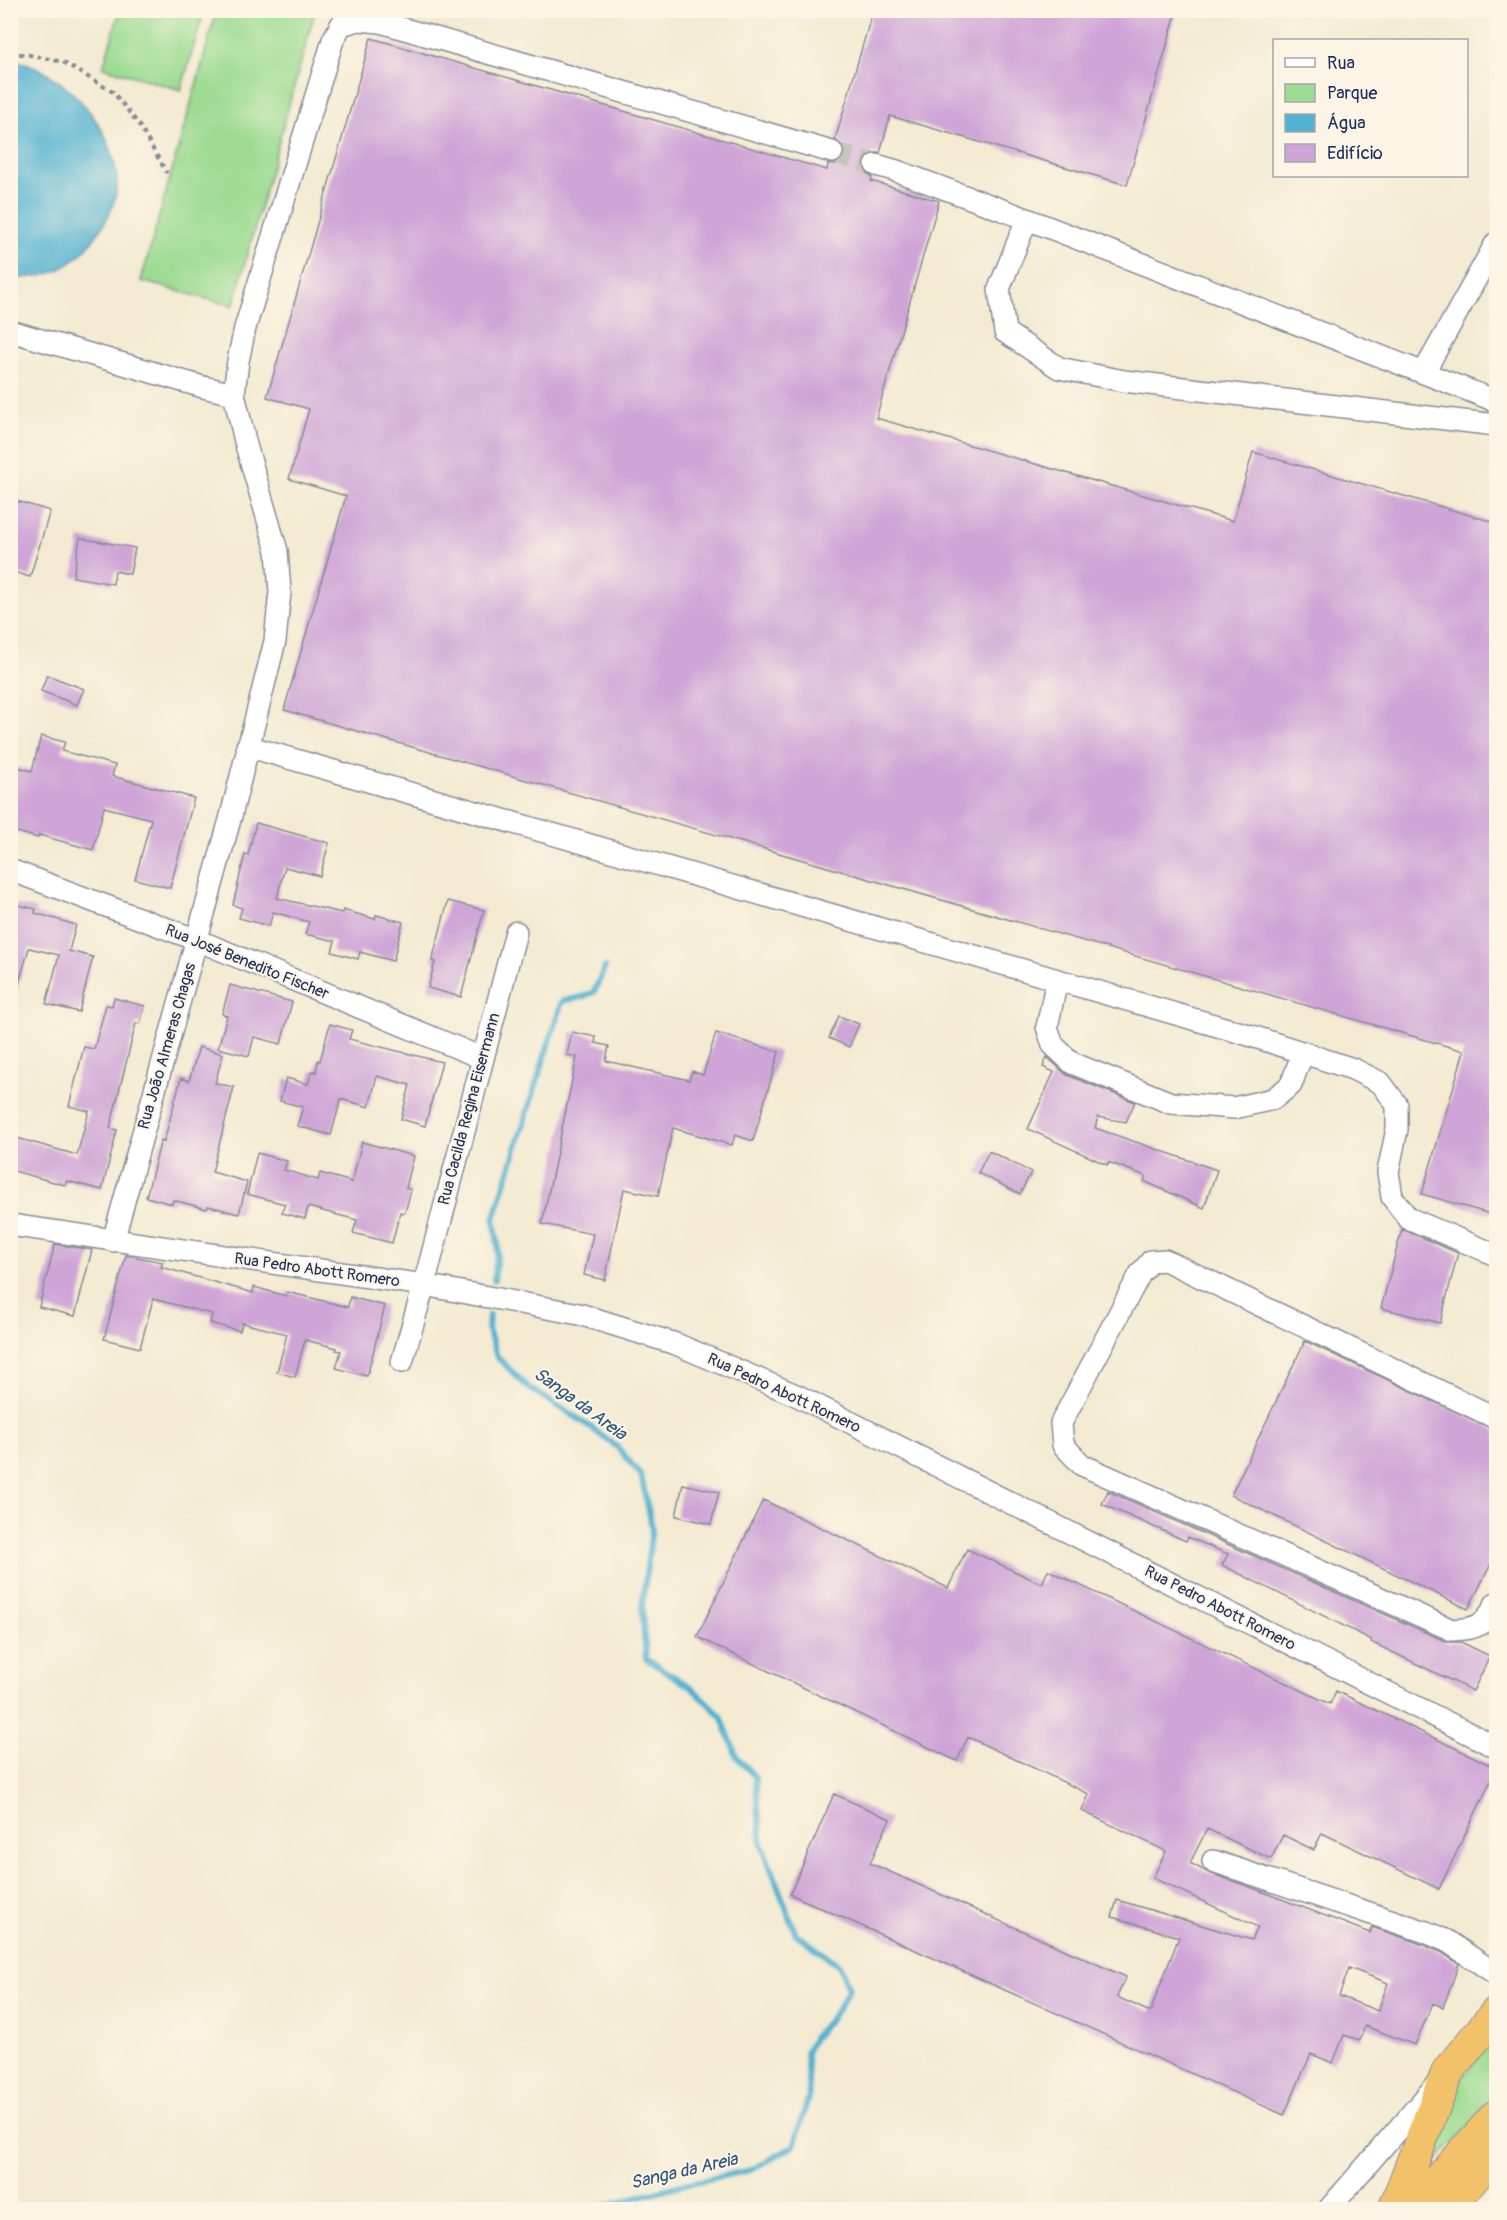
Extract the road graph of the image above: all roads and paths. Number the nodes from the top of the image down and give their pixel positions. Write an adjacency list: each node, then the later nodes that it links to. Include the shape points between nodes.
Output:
1 (10, 54): 4 (path, via 63,62 113,92 159,155)
2 (832, 152): 11 (street, via 380,22 359,20 341,25 333,40 245,328)
3 (876, 165): 7 (street)
4 (167, 173)
5 (16, 174): 6 (path)
6 (10, 177)
7 (1027, 219): 10 (street); 13 (street, via 999,289 1005,332 1059,368 1124,381)
8 (1497, 243): 10 (street)
9 (10, 331): 11 (street)
10 (1424, 372): 12 (street)
11 (234, 394): 14 (street, Rua João Almeras Chagas, via 277,551 280,591 275,641)
12 (1497, 401)
13 (1497, 425)
14 (247, 746): 17 (street, Rua João Almeras Chagas); 18 (street)
15 (10, 870): 17 (street, Rua José Benedito Fischer)
16 (516, 932): 20 (street, Rua Cacilda Regina Eisermann)
17 (197, 940): 20 (street, Rua José Benedito Fischer); 22 (street, Rua João Almeras Chagas)
18 (1058, 980): 19 (street); 19 (street, via 1047,1027 1053,1046 1072,1063 1171,1103 1234,1108 1273,1099 1291,1085)
19 (1303, 1052): 23 (street, via 1381,1083 1397,1105 1397,1129 1388,1172 1392,1197 1408,1218)
20 (482, 1058): 24 (street, Rua Cacilda Regina Eisermann)
21 (10, 1225): 22 (street, Rua Pedro Abott Romero)
22 (113, 1241): 24 (street, Rua Pedro Abott Romero)
23 (1497, 1255)
24 (424, 1285): 25 (street, Rua Cacilda Regina Eisermann); 28 (street, Rua Pedro Abott Romero, via 579,1314 697,1353 808,1402)
25 (402, 1362)
26 (1497, 1418): 27 (street, via 1165,1260 1151,1261 1140,1274 1061,1423 1063,1444 1082,1465 1452,1630 1475,1629 1491,1615)
27 (1497, 1603)
28 (1497, 1747)
29 (1213, 1861): 30 (street, via 1426,1932)
30 (1497, 1974)
31 (1497, 2013): 32 (highway)
32 (1448, 2071): 35 (street); 36 (highway)
33 (1497, 2116): 37 (highway)
34 (1497, 2151): 38 (highway)
35 (1328, 2210)
36 (1394, 2210)
37 (1412, 2210)
38 (1447, 2210)

